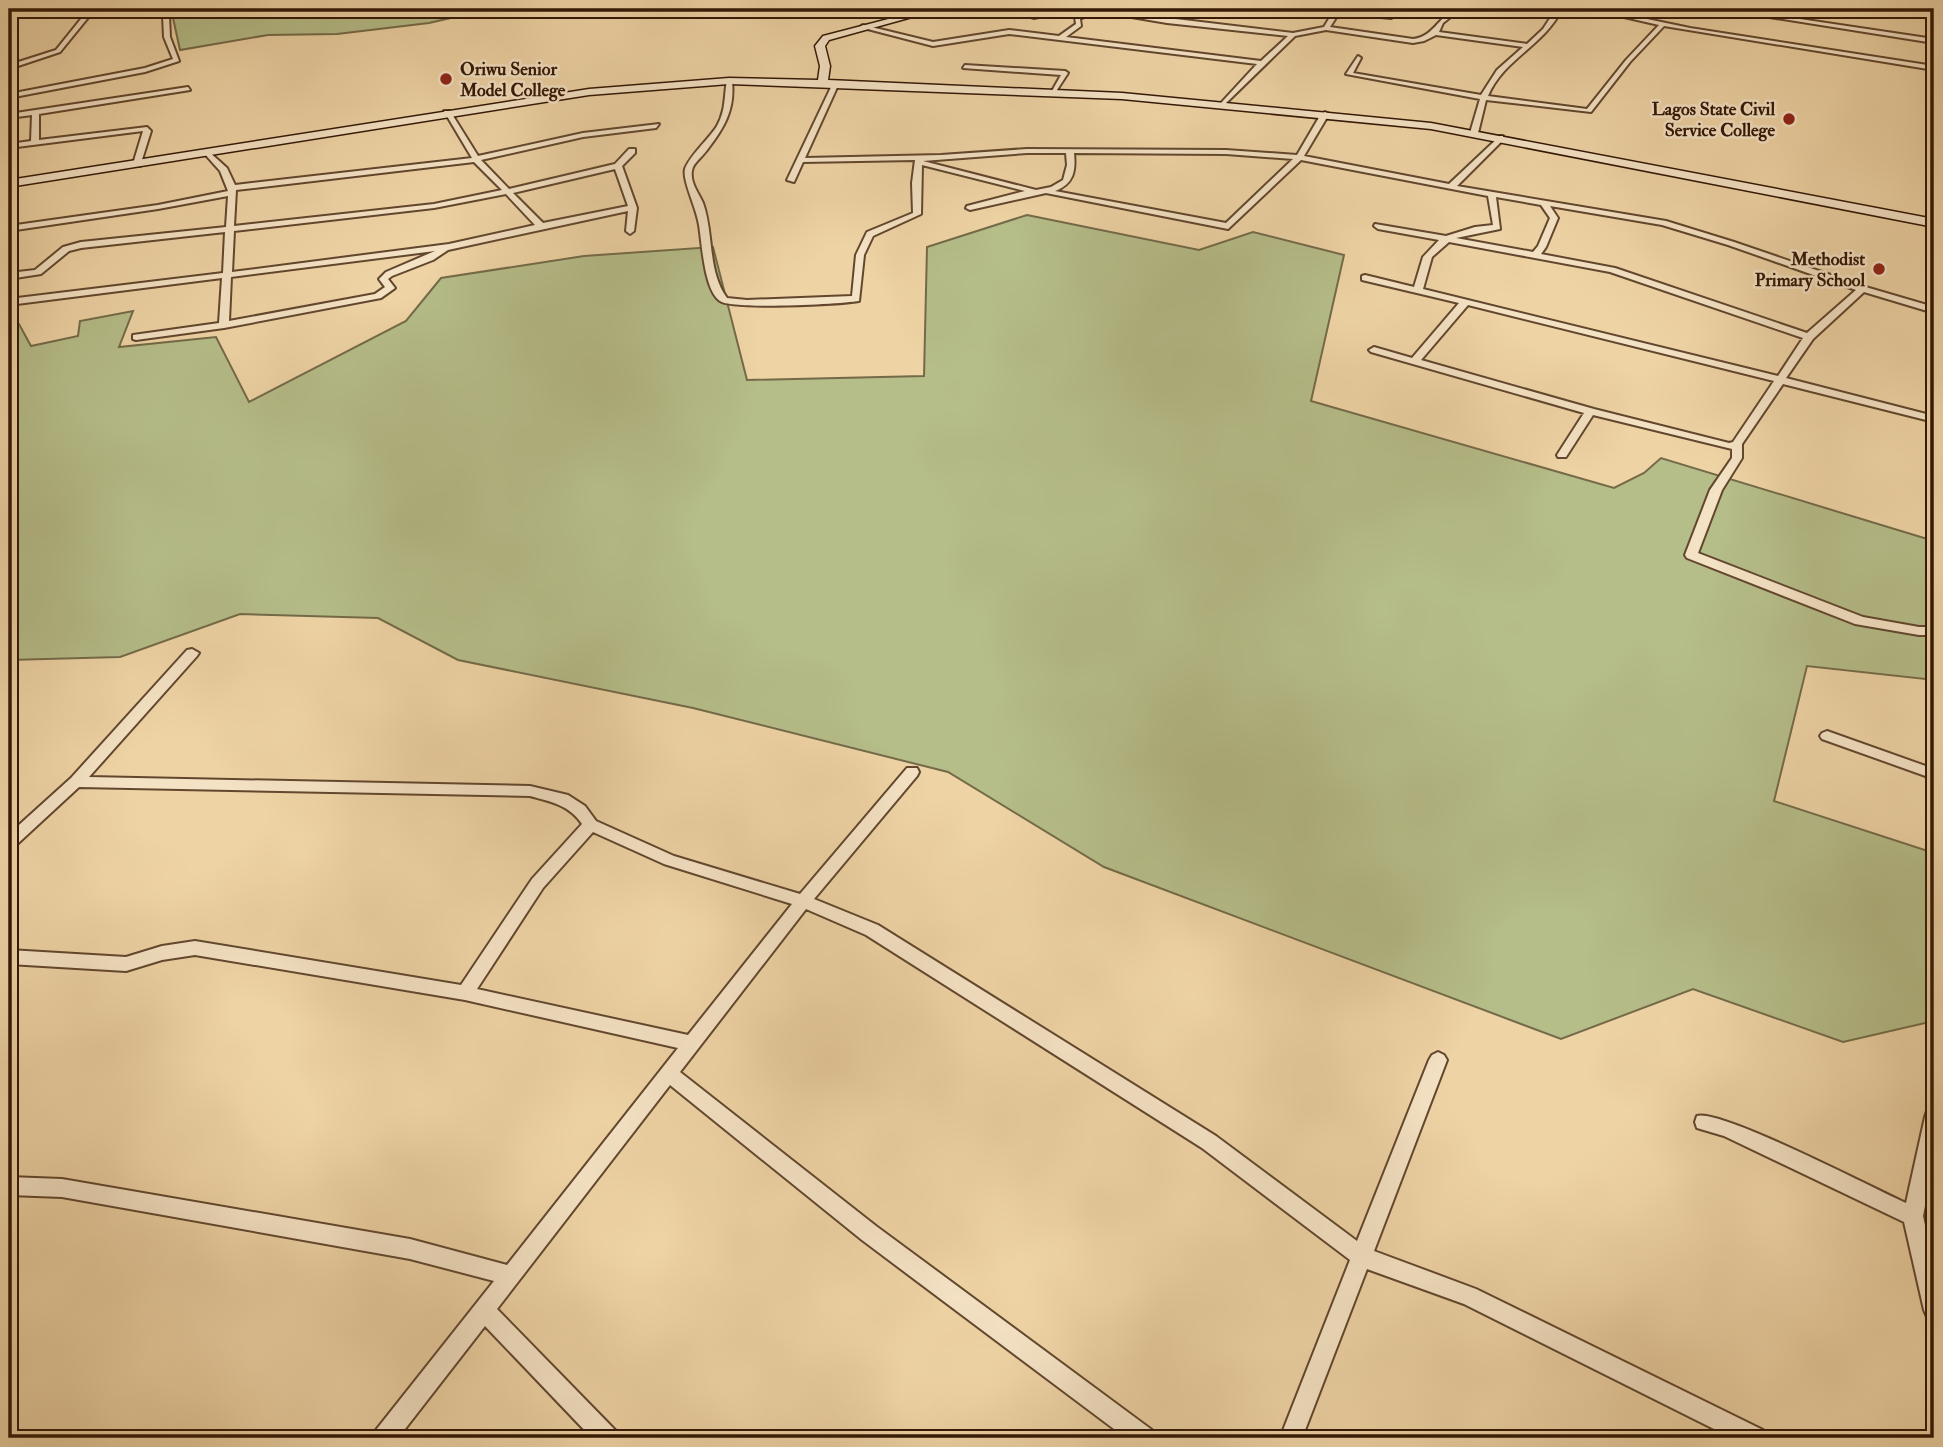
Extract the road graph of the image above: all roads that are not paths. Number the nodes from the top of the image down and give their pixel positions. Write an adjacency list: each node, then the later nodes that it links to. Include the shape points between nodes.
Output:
1 (24, 9): 18 (street)
2 (92, 9): 31 (street, via 58,51)
3 (163, 9): 39 (street, via 167,37 177,60 134,74)
4 (937, 9): 22 (main road)
5 (1010, 9): 20 (street)
6 (1096, 9): 25 (street); 26 (street, via 1077,18 1079,24)
7 (1321, 9): 15 (street)
8 (1379, 9): 16 (street)
9 (1559, 9): 28 (street)
10 (1592, 9): 13 (street)
11 (1722, 9): 17 (street)
12 (1762, 9): 17 (street)
13 (1606, 10): 21 (street)
14 (1455, 11): 24 (street, via 1440,22)
15 (1335, 12): 16 (street); 23 (street)
16 (1362, 13): 19 (street)
17 (1753, 13): 27 (street)
18 (9, 16)
19 (1391, 16)
20 (1036, 18)
21 (1663, 24): 33 (street); 40 (street, via 1589,111)
22 (863, 27): 26 (street, via 933,44 1000,32); 35 (main road, via 821,42)
23 (1326, 28): 24 (street, via 1413,41); 25 (street)
24 (1435, 33): 28 (street)
25 (1293, 35): 30 (street)
26 (1060, 38): 30 (street)
27 (1934, 41)
28 (1530, 46): 40 (street, via 1505,66)
29 (1358, 58): 40 (street, via 1349,74)
30 (1263, 63): 41 (street)
31 (9, 67)
32 (965, 67): 38 (street, via 1065,72)
33 (1934, 68)
34 (729, 81): 35 (main road); 43 (main road, via 622,88); 57 (street, via 729,113 690,166 687,177 700,206 718,295 724,300 856,299 860,255 870,234 917,214)
35 (822, 83): 36 (main road)
36 (836, 83): 38 (main road); 56 (street)
37 (188, 89): 42 (street)
38 (1055, 91): 41 (main road)
39 (9, 96)
40 (1485, 98): 47 (street)
41 (1223, 104): 44 (main road)
42 (35, 112): 45 (street); 49 (street)
43 (447, 113): 52 (main road); 55 (street)
44 (1325, 114): 47 (main road); 54 (street)
45 (9, 116)
46 (656, 126): 55 (street, via 583,135)
47 (1474, 133): 48 (main road)
48 (1500, 138): 62 (street); 70 (main road)
49 (35, 142): 50 (street); 58 (street, via 144,129)
50 (9, 146)
51 (632, 151): 59 (street)
52 (207, 152): 58 (main road); 63 (street, via 224,170)
53 (1070, 152): 54 (street, via 1205,151); 57 (street); 65 (street, via 1073,172)
54 (1299, 157): 62 (street); 65 (street, via 1228,226)
55 (476, 159): 63 (street); 64 (street)
56 (801, 160): 57 (street); 60 (street)
57 (919, 160): 65 (street)
58 (137, 164): 61 (main road)
59 (618, 166): 64 (street); 68 (street)
60 (791, 180)
61 (9, 184)
62 (1451, 187): 66 (street)
63 (231, 191): 73 (street, via 147,209); 74 (street)
64 (509, 192): 71 (street); 74 (street, via 414,208)
65 (1045, 193): 69 (street)
66 (1492, 195): 67 (street); 76 (street, via 1497,227)
67 (1542, 201): 78 (street, via 1554,218); 82 (street, via 1693,231)
68 (633, 208): 71 (street); 75 (street)
69 (971, 208)
70 (1934, 223)
71 (541, 226): 77 (street)
72 (1378, 226): 76 (street)
73 (9, 228)
74 (227, 229): 79 (street); 80 (street, via 71,247 38,271)
75 (630, 231)
76 (1445, 239): 78 (street); 83 (street, via 1428,253)
77 (449, 247): 79 (street); 87 (street, via 389,274 383,279 390,288 377,296)
78 (1535, 255): 89 (street, via 1632,275)
79 (228, 273): 84 (street); 87 (street)
80 (9, 276)
81 (1364, 278): 83 (street)
82 (1861, 290): 86 (street); 89 (street)
83 (1418, 292): 85 (street)
84 (9, 302)
85 (1465, 302): 91 (street); 92 (street)
86 (1934, 310)
87 (224, 325): 88 (street)
88 (136, 337)
89 (1809, 337): 92 (street)
90 (1374, 350): 91 (street)
91 (1415, 361): 93 (street)
92 (1779, 379): 94 (street); 95 (street)
93 (1590, 411): 95 (street, via 1715,444); 96 (street)
94 (1934, 419)
95 (1737, 444): 97 (street, via 1737,458 1716,490 1691,555 1860,621)
96 (1562, 456)
97 (1934, 631)
98 (192, 653): 102 (street)
99 (1827, 736): 101 (street)
100 (912, 772): 105 (street)
101 (1934, 774)
102 (76, 782): 103 (street, via 530,790 563,799 580,810); 104 (street)
103 (591, 825): 105 (street, via 669,860); 107 (street, via 548,869)
104 (9, 844)
105 (803, 901): 108 (street); 115 (street, via 872,930 1209,1142)
106 (9, 957): 107 (street, via 126,964 195,948)
107 (465, 993): 108 (street)
108 (691, 1043): 110 (street)
109 (1438, 1060): 115 (street)
110 (668, 1073): 116 (street); 121 (street, via 869,1233)
111 (1934, 1117): 114 (street)
112 (1704, 1122): 114 (street)
113 (9, 1186): 116 (street, via 62,1188 410,1249)
114 (1913, 1216): 118 (street)
115 (1362, 1257): 122 (street); 123 (street, via 1469,1296)
116 (510, 1276): 117 (street)
117 (484, 1310): 119 (street); 120 (street)
118 (1934, 1310)
119 (384, 1438)
120 (607, 1438)
121 (1144, 1438)
122 (1291, 1438)
123 (1755, 1438)

